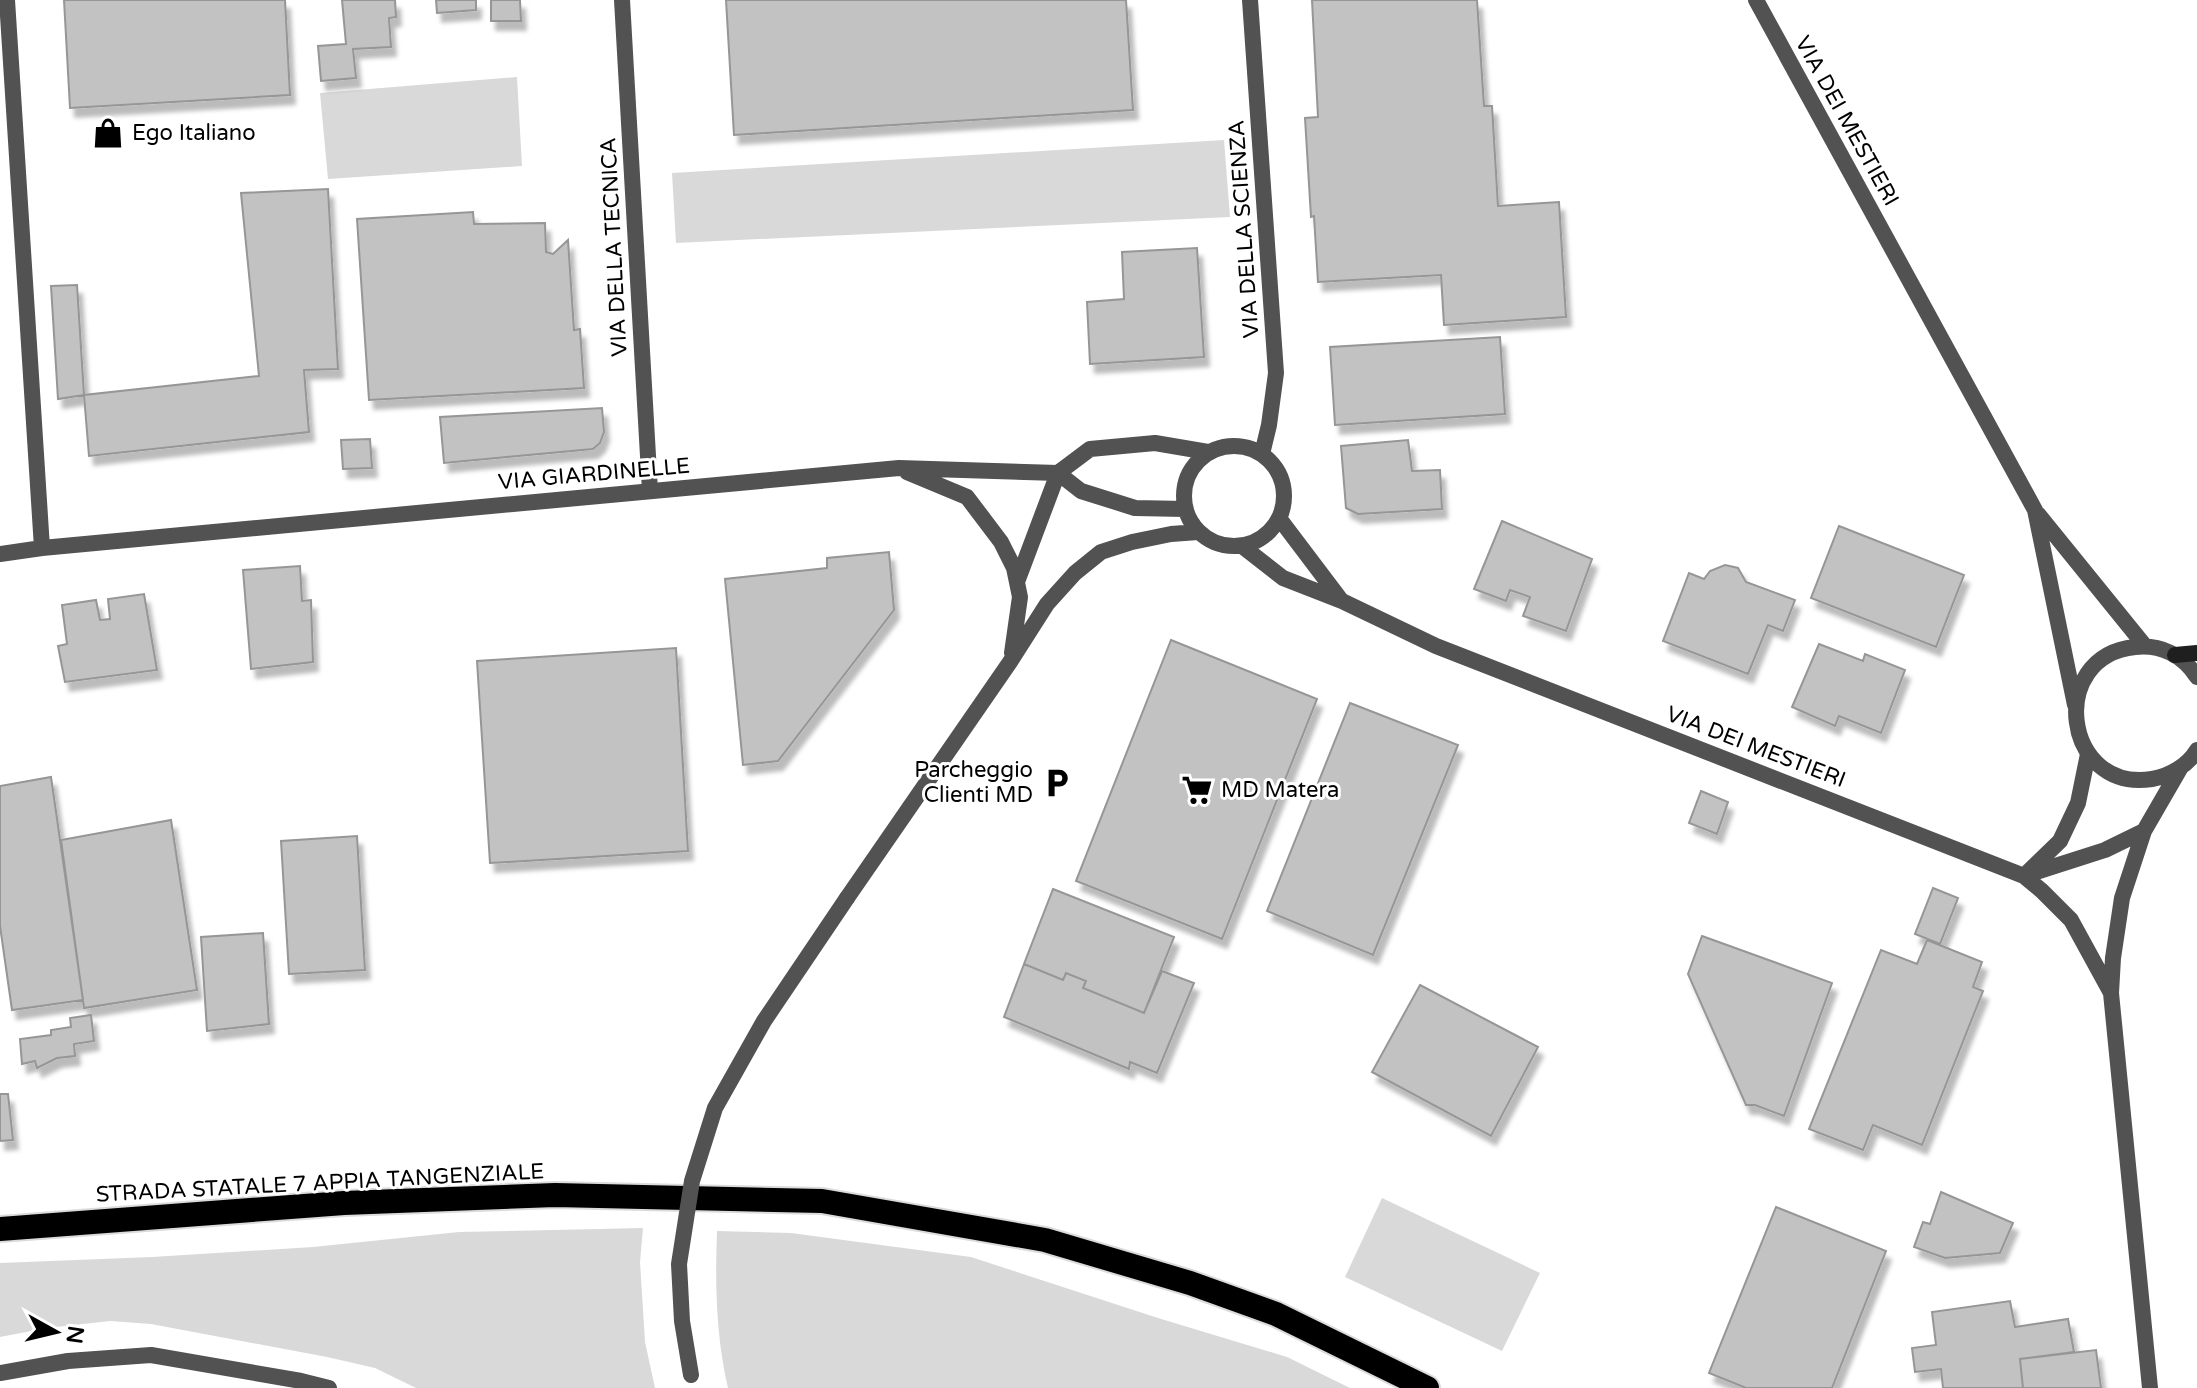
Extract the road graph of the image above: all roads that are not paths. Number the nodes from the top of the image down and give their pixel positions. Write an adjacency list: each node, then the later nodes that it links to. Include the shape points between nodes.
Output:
1 (7, 0): 15 (street)
2 (622, 0): 9 (street, VIA DELLA TECNICA)
3 (1250, 0): 6 (street, VIA DELLA SCIENZA, via 1276,373)
4 (1756, 0): 11 (street, VIA DEI MESTIERI)
5 (1208, 452): 6 (street, via 1233,445); 8 (street, via 1155,443 1090,449); 10 (street, via 1187,477)
6 (1262, 454): 12 (street, via 1284,485)
7 (899, 468): 8 (street, VIA GIARDINELLE); 9 (street, VIA GIARDINELLE); 17 (street, via 967,497 1001,542)
8 (1058, 473): 10 (street, via 1081,491 1135,508); 17 (street)
9 (650, 491): 15 (street, VIA GIARDINELLE)
10 (1185, 509): 13 (street)
11 (2035, 510): 19 (street); 24 (street, VIA DEI MESTIERI)
12 (1279, 518): 14 (street, via 1271,532); 18 (street, VIA DEI MESTIERI)
13 (1198, 532): 14 (street, via 1226,547); 22 (street, via 1101,552 1047,604)
14 (1242, 546): 18 (street, VIA DEI MESTIERI, via 1283,578)
15 (42, 548): 16 (street, VIA GIARDINELLE)
16 (0, 554)
17 (1017, 582): 22 (street, via 1020,597)
18 (1342, 601): 29 (street, VIA DEI MESTIERI, via 1436,646)
19 (2145, 646): 21 (street); 24 (street, via 2107,656 2092,669)
20 (2197, 653): 21 (street)
21 (2175, 655): 23 (street)
22 (1010, 662): 33 (street, bridge, via 764,1021 715,1108 692,1181 679,1264)
23 (2197, 677)
24 (2075, 705): 26 (street, VIA DEI MESTIERI, via 2075,722)
25 (2197, 750): 27 (street)
26 (2088, 754): 27 (street, via 2103,768 2142,780); 29 (street, via 2078,803 2060,841)
27 (2181, 767): 28 (street)
28 (2144, 831): 29 (street, via 2105,850); 30 (street, via 2122,898)
29 (2024, 876): 30 (street, via 2071,920)
30 (2111, 993): 36 (street)
31 (0, 1229): 35 (highway, STRADA STATALE 7 APPIA TANGENZIALE, via 344,1203 555,1195 822,1201 1045,1240 1190,1283 1276,1314)
32 (0, 1373): 34 (street, via 151,1355)
33 (693, 1381)
34 (329, 1388)
35 (1427, 1388)
36 (2150, 1388)

